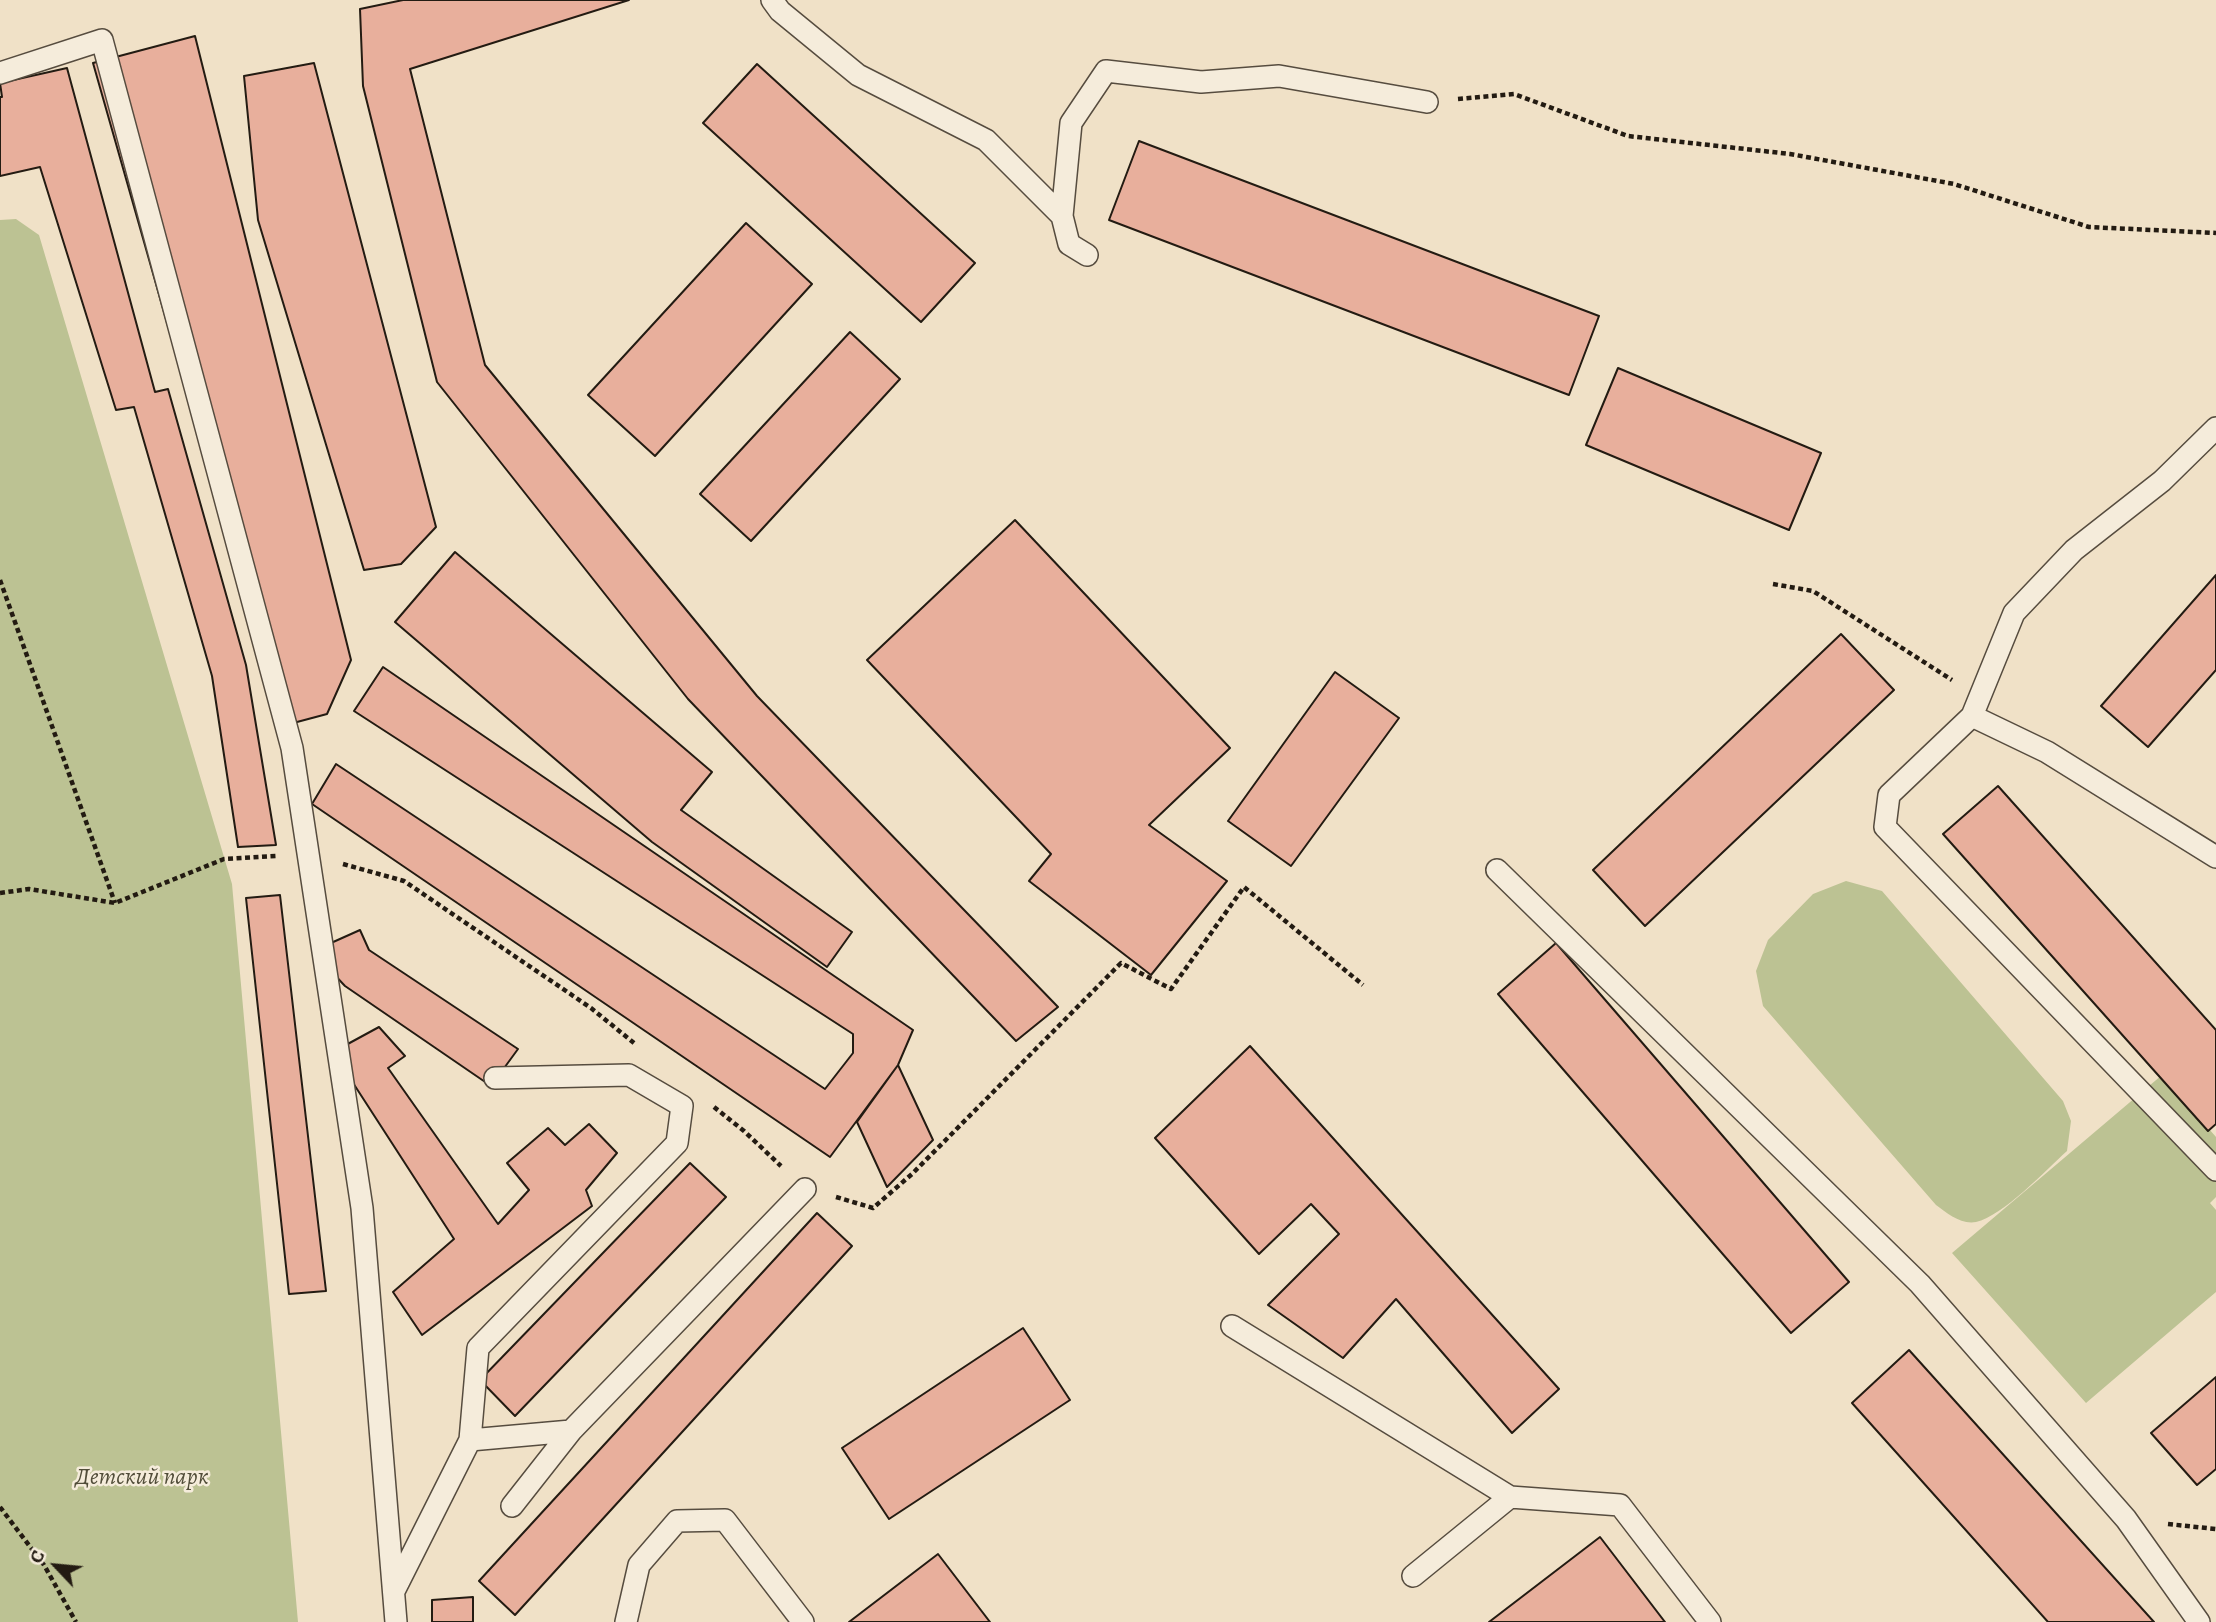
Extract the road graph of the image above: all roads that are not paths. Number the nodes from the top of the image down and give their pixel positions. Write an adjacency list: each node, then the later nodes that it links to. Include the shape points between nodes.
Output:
1 (772, 0): 4 (lane, via 858,75 986,140)
2 (0, 73): 19 (lane, via 102,40 292,748 362,1208)
3 (1427, 102): 4 (lane, via 1279,76 1201,82 1106,71 1071,123)
4 (1062, 216): 5 (lane, via 1069,244)
5 (1087, 255)
6 (2216, 428): 7 (lane, via 2162,481 2074,550 2014,614)
7 (1975, 707): 8 (lane); 11 (lane, via 1889,794 1885,827)
8 (2216, 857)
9 (1497, 870): 24 (lane, via 1920,1284 2126,1519)
10 (495, 1079): 15 (lane, via 629,1075 682,1106 677,1143 478,1348)
11 (2216, 1170)
12 (805, 1189): 14 (lane)
13 (1232, 1326): 16 (lane)
14 (571, 1431): 15 (lane); 17 (lane)
15 (470, 1440): 19 (lane)
16 (1510, 1497): 18 (lane); 23 (lane, via 1620,1505)
17 (512, 1506)
18 (1413, 1576)
19 (393, 1592): 20 (lane)
20 (396, 1622)
21 (626, 1622): 22 (lane, via 639,1565 677,1521 725,1520)
22 (803, 1622)
23 (1710, 1622)
24 (2199, 1622)

